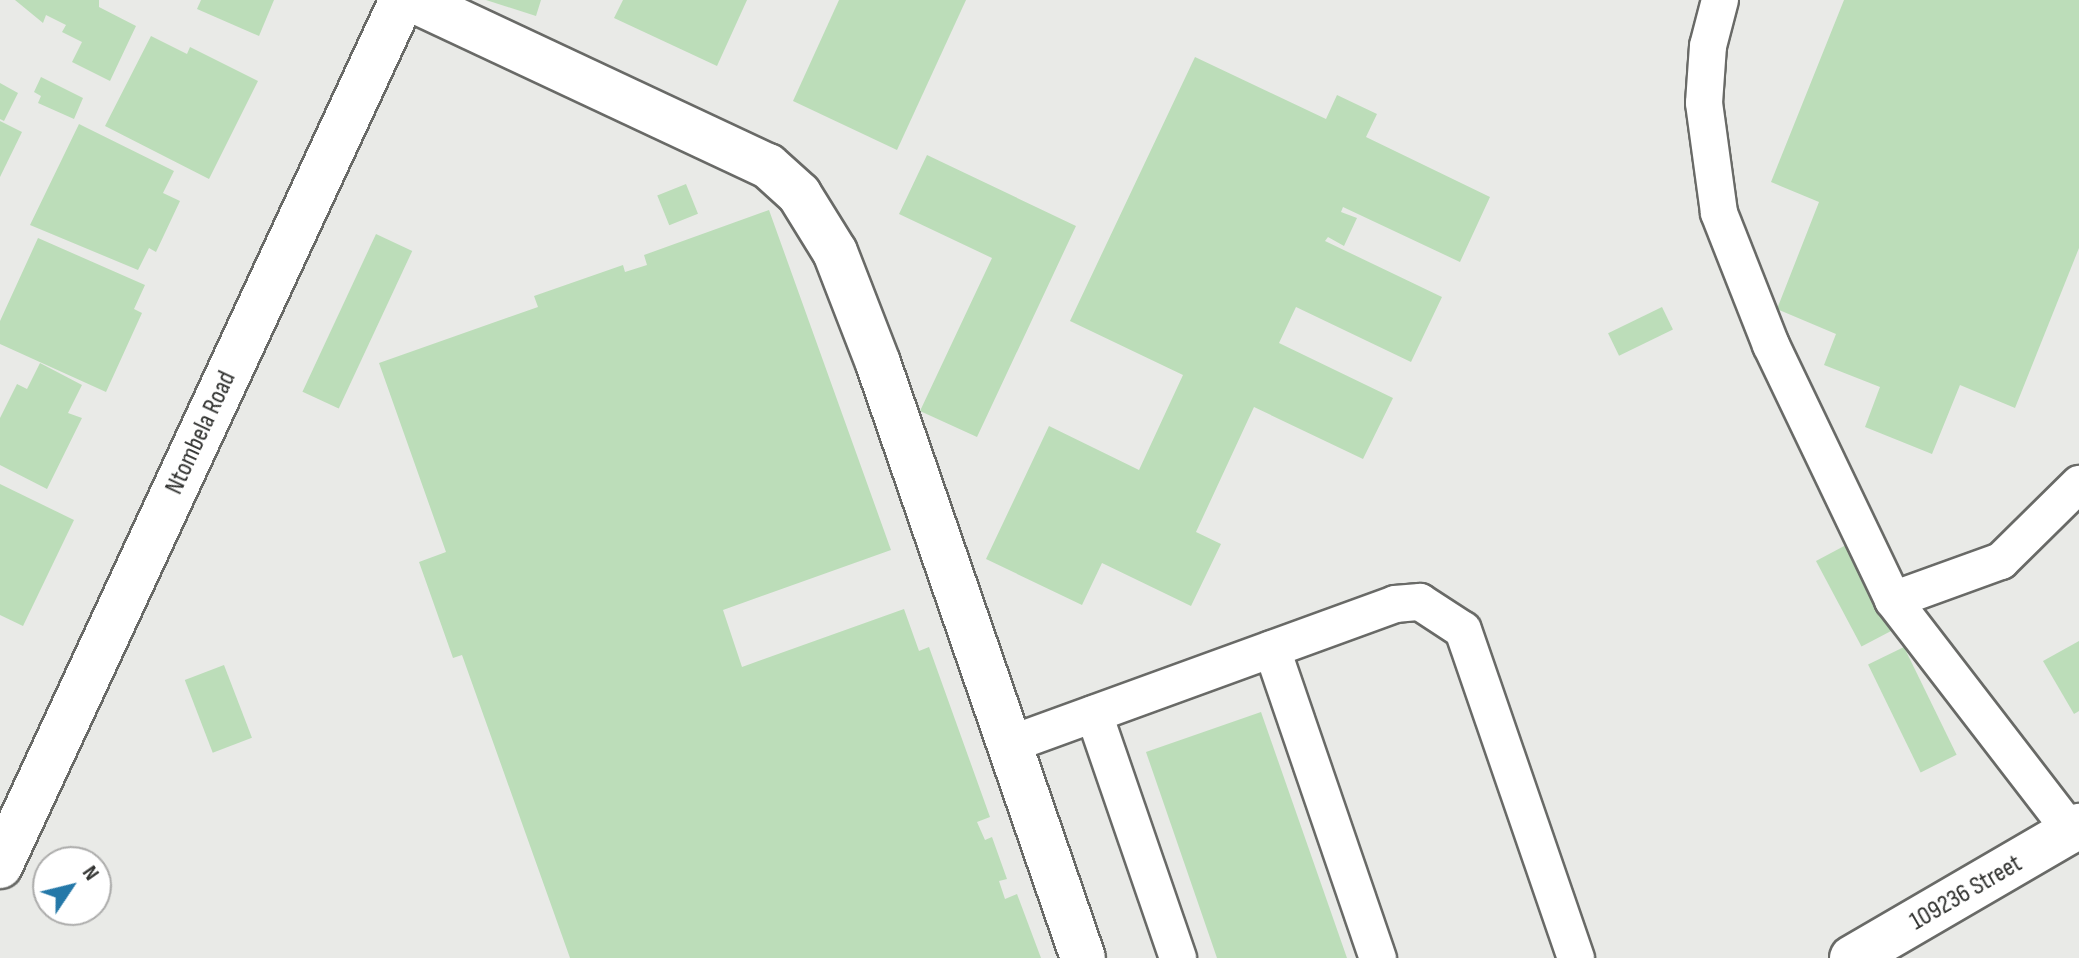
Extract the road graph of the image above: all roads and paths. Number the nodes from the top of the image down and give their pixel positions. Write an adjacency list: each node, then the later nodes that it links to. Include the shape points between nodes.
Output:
1 (402, 0): 10 (street, Ntombela Road)
2 (413, 0): 8 (street, via 768,166 799,194 835,252 878,363)
3 (1720, 0): 5 (lane, via 1708,46 1704,103 1719,213 1771,345)
4 (2079, 484): 5 (lane, via 2001,561)
5 (1893, 600): 9 (lane)
6 (1272, 649): 7 (lane); 13 (lane); 14 (lane, via 1395,604 1429,605 1463,630)
7 (1094, 714): 8 (lane); 12 (lane)
8 (1008, 745): 11 (street)
9 (2075, 829): 15 (street, 109236 Street)
10 (0, 866)
11 (1083, 958)
12 (1178, 958)
13 (1378, 958)
14 (1576, 958)
15 (1852, 958)

